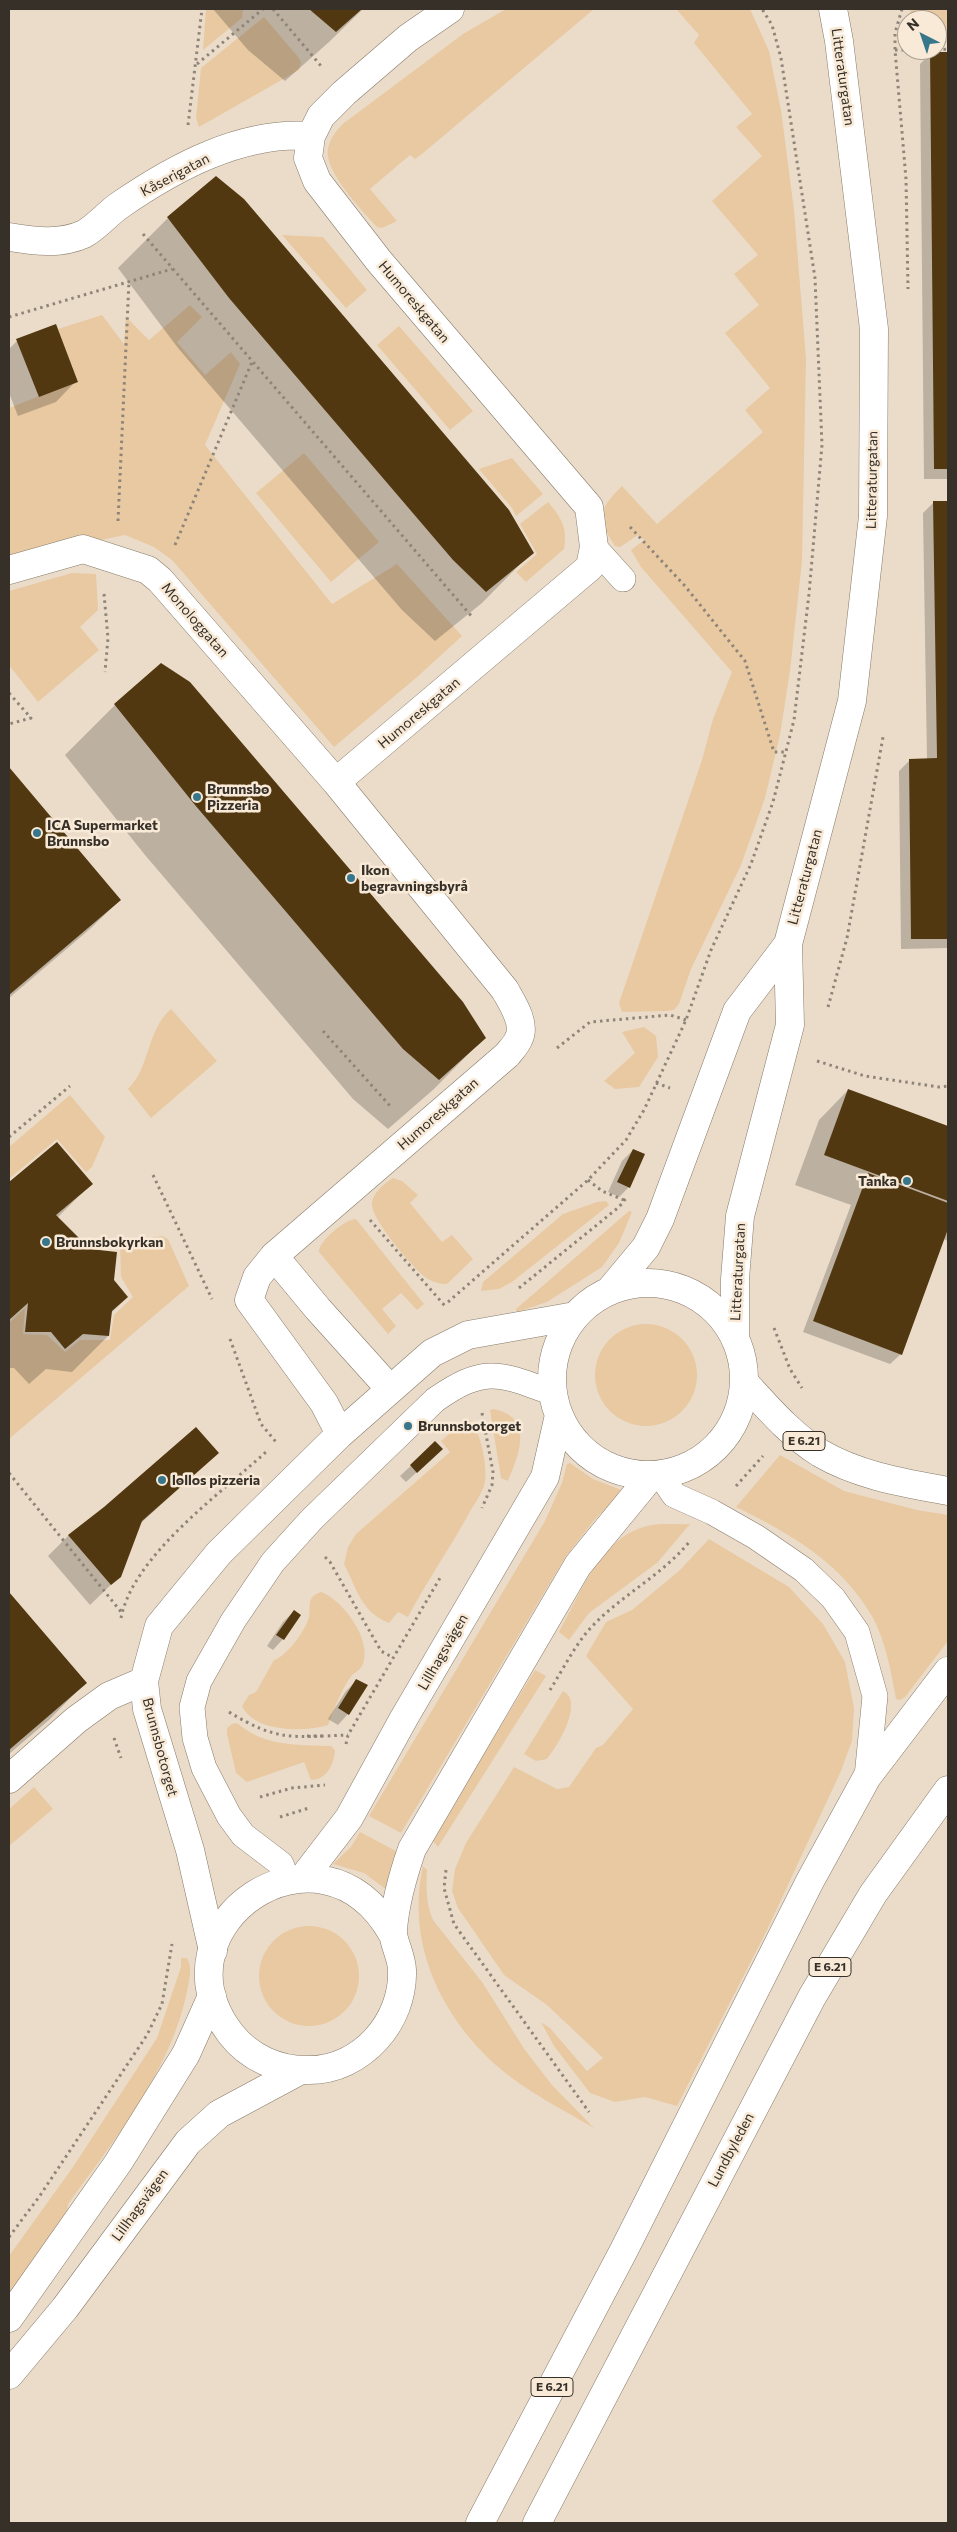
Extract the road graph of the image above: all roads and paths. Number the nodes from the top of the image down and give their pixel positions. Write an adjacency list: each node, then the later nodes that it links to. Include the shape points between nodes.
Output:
1 (202, 9): 7 (path)
2 (263, 9): 7 (path)
3 (274, 9): 8 (path)
4 (450, 9): 8 (main road, via 408,38)
5 (762, 9): 27 (path, via 772,25 781,58 815,278 822,445 794,720)
6 (833, 9): 29 (main road, Litteraturgatan, via 874,329 873,516 852,701)
7 (196, 64): 9 (path)
8 (344, 93): 10 (main road, via 321,116)
9 (188, 129)
10 (311, 136): 11 (main road, Kåserigatan, via 288,134 240,144 195,161); 18 (main road, Humoreskgatan, via 308,158 317,181 379,261 589,507)
11 (120, 205): 12 (main road, Kåserigatan, via 84,234 46,243); 13 (path)
12 (9, 238)
13 (172, 269): 14 (path); 16 (path)
14 (129, 281): 15 (path); 19 (path)
15 (9, 317)
16 (252, 362): 22 (path); 23 (path)
17 (626, 522): 27 (path, via 685,586 746,661 774,752)
18 (594, 547): 21 (lane); 23 (main road, Humoreskgatan, via 590,568)
19 (108, 556): 20 (main road, Monologgatan, via 83,549); 22 (main road, Monologgatan, via 148,570); 24 (path)
20 (9, 570)
21 (623, 579)
22 (160, 580): 28 (main road, Monologgatan)
23 (498, 647): 28 (main road, Humoreskgatan)
24 (105, 672)
25 (9, 693): 26 (path, via 31,718)
26 (9, 724)
27 (786, 752): 30 (path, via 774,802 751,864 711,950)
28 (336, 782): 36 (main road, Humoreskgatan, via 504,990 521,1026 520,1038 507,1054)
29 (788, 944): 43 (main road, Litteraturgatan, via 737,1011 660,1219 646,1247); 49 (main road, Litteraturgatan, via 790,1025 740,1216)
30 (686, 1020): 32 (path, via 670,1015 590,1022); 38 (path, via 644,1110 626,1140)
31 (323, 1031): 36 (path)
32 (557, 1048)
33 (814, 1060): 35 (path, via 865,1076)
34 (70, 1086): 37 (path)
35 (948, 1086)
36 (415, 1134): 39 (main road, Humoreskgatan)
37 (9, 1137)
38 (588, 1180): 41 (path, via 602,1191); 45 (path)
39 (346, 1193): 42 (main road, Humoreskgatan); 45 (path)
40 (629, 1194): 41 (path)
41 (624, 1200): 44 (path)
42 (274, 1256): 51 (main road); 52 (main road, Humoreskgatan, via 257,1277 250,1300)
43 (611, 1289): 47 (main road, Lillhagsvägen); 49 (main road, Lillhagsvägen, via 641,1282 683,1289 708,1303)
44 (515, 1290)
45 (444, 1305): 46 (path); 48 (path)
46 (437, 1311)
47 (575, 1316): 48 (main road, Brunnsbotorget); 53 (main road, Lillhagsvägen, via 556,1352 552,1372)
48 (468, 1335): 51 (main road, Brunnsbotorget, via 432,1353)
49 (735, 1336): 50 (main road, Lillhagsvägen, via 743,1359)
50 (744, 1383): 57 (main road, Lillhagsvägen, via 740,1410 719,1444 698,1461); 58 (main road, E 6.21, via 788,1428 820,1453 859,1472)
51 (390, 1389): 55 (main road, Brunnsbotorget)
52 (324, 1403): 55 (main road, Humoreskgatan); 62 (path, via 166,1542 137,1580)
53 (556, 1404): 57 (main road, Lillhagsvägen, via 574,1440 596,1460 623,1471); 77 (main road, Lillhagsvägen, via 545,1477 349,1818); 77 (lane, via 497,1375 477,1377 458,1384 435,1400 312,1519 273,1562 233,1621 199,1682 192,1707 194,1738 204,1768 243,1836 281,1864)
54 (474, 1411): 59 (path, via 481,1410 493,1472 492,1485)
55 (340, 1434): 66 (main road, Brunnsbotorget, via 219,1554 159,1626)
56 (9, 1473): 62 (path)
57 (656, 1475): 71 (lane, E 6.21, via 674,1495 747,1532 804,1570 833,1598 857,1632 875,1696); 78 (main road, Lillhagsvägen, via 578,1565 412,1849 399,1889)
58 (948, 1491)
59 (481, 1510)
60 (318, 1551): 64 (path, via 330,1562 381,1651)
61 (442, 1575): 64 (path)
62 (122, 1612): 63 (path)
63 (120, 1622)
64 (392, 1657): 68 (path)
65 (948, 1671): 71 (main road, E 6.21)
66 (144, 1681): 67 (main road); 80 (main road, Brunnsbotorget, via 147,1708 190,1850)
67 (109, 1696): 70 (path, via 114,1737); 72 (main road, via 76,1720)
68 (348, 1735): 68 (path, via 316,1739 269,1734 224,1710 268,1731 294,1736); 69 (path)
69 (344, 1752)
70 (123, 1763)
71 (867, 1777): 87 (main road, E 6.21, via 810,1881 628,2241)
72 (9, 1779)
73 (330, 1786): 75 (path, via 292,1788)
74 (948, 1790): 88 (main road, Lundbyleden / E 6.21, via 873,1894 812,1997)
75 (254, 1799)
76 (446, 1866): 83 (path, via 444,1888 454,1924)
77 (295, 1879): 78 (main road, Lillhagsvägen, via 330,1882 356,1892 377,1910); 80 (main road, Lillhagsvägen, via 262,1889 240,1905 218,1934)
78 (392, 1933): 82 (main road, Lillhagsvägen, via 400,1956 402,1981 389,2022 370,2045 346,2061 322,2069)
79 (174, 1935): 84 (path, via 162,2004 147,2035)
80 (213, 1951): 81 (main road, Lillhagsvägen, via 210,1966)
81 (212, 1996): 82 (main road, Lillhagsvägen, via 223,2025 244,2048 271,2064); 85 (main road, Lillhagsvägen, via 186,2054 134,2138)
82 (301, 2070): 86 (main road, Lillhagsvägen, via 219,2114 188,2142 65,2308)
83 (589, 2112)
84 (9, 2237)
85 (9, 2318)
86 (9, 2375)
87 (480, 2523)
88 (537, 2523)

